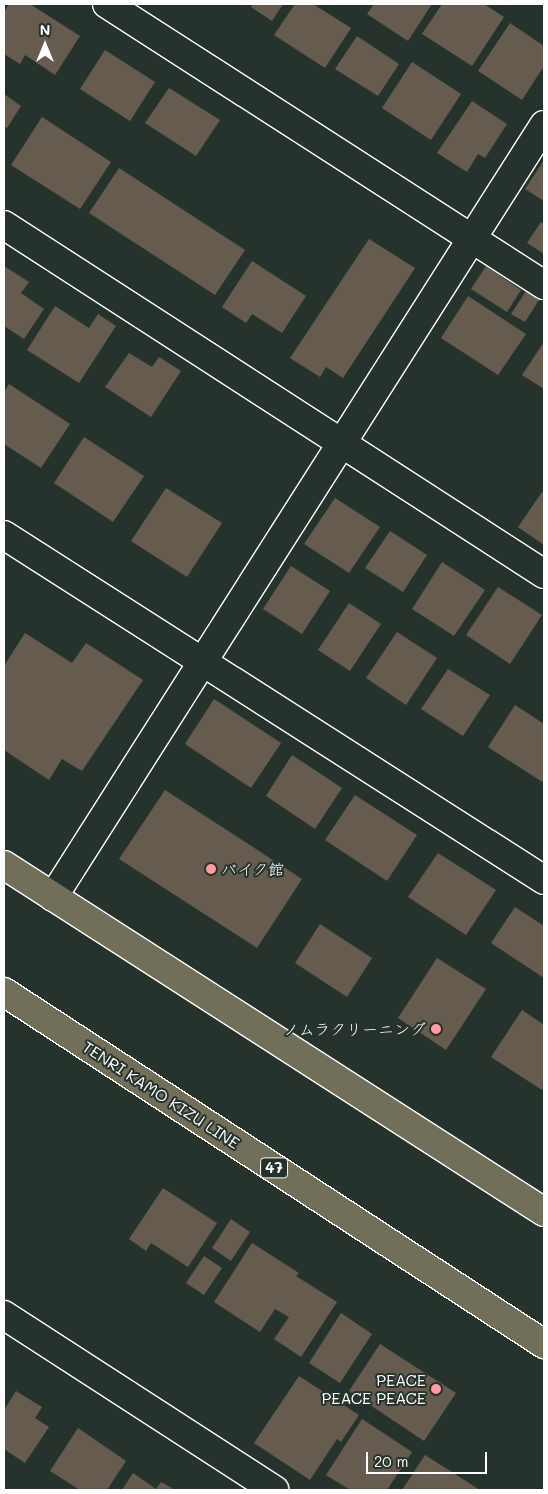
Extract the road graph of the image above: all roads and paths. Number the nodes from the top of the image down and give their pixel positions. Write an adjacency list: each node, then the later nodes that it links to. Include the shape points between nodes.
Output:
1 (107, 4): 4 (street)
2 (544, 125): 4 (street)
3 (4, 225): 6 (street)
4 (472, 239): 5 (street); 6 (street)
5 (544, 285)
6 (341, 445): 8 (street); 9 (street)
7 (4, 535): 9 (street)
8 (544, 574)
9 (201, 662): 11 (street); 12 (street)
10 (4, 865): 12 (main road)
11 (544, 880)
12 (53, 896): 14 (main road)
13 (4, 992): 16 (main road, TENRI KAMO KIZU LINE / 47)
14 (544, 1212)
15 (4, 1315): 17 (street)
16 (544, 1344)
17 (274, 1490)

